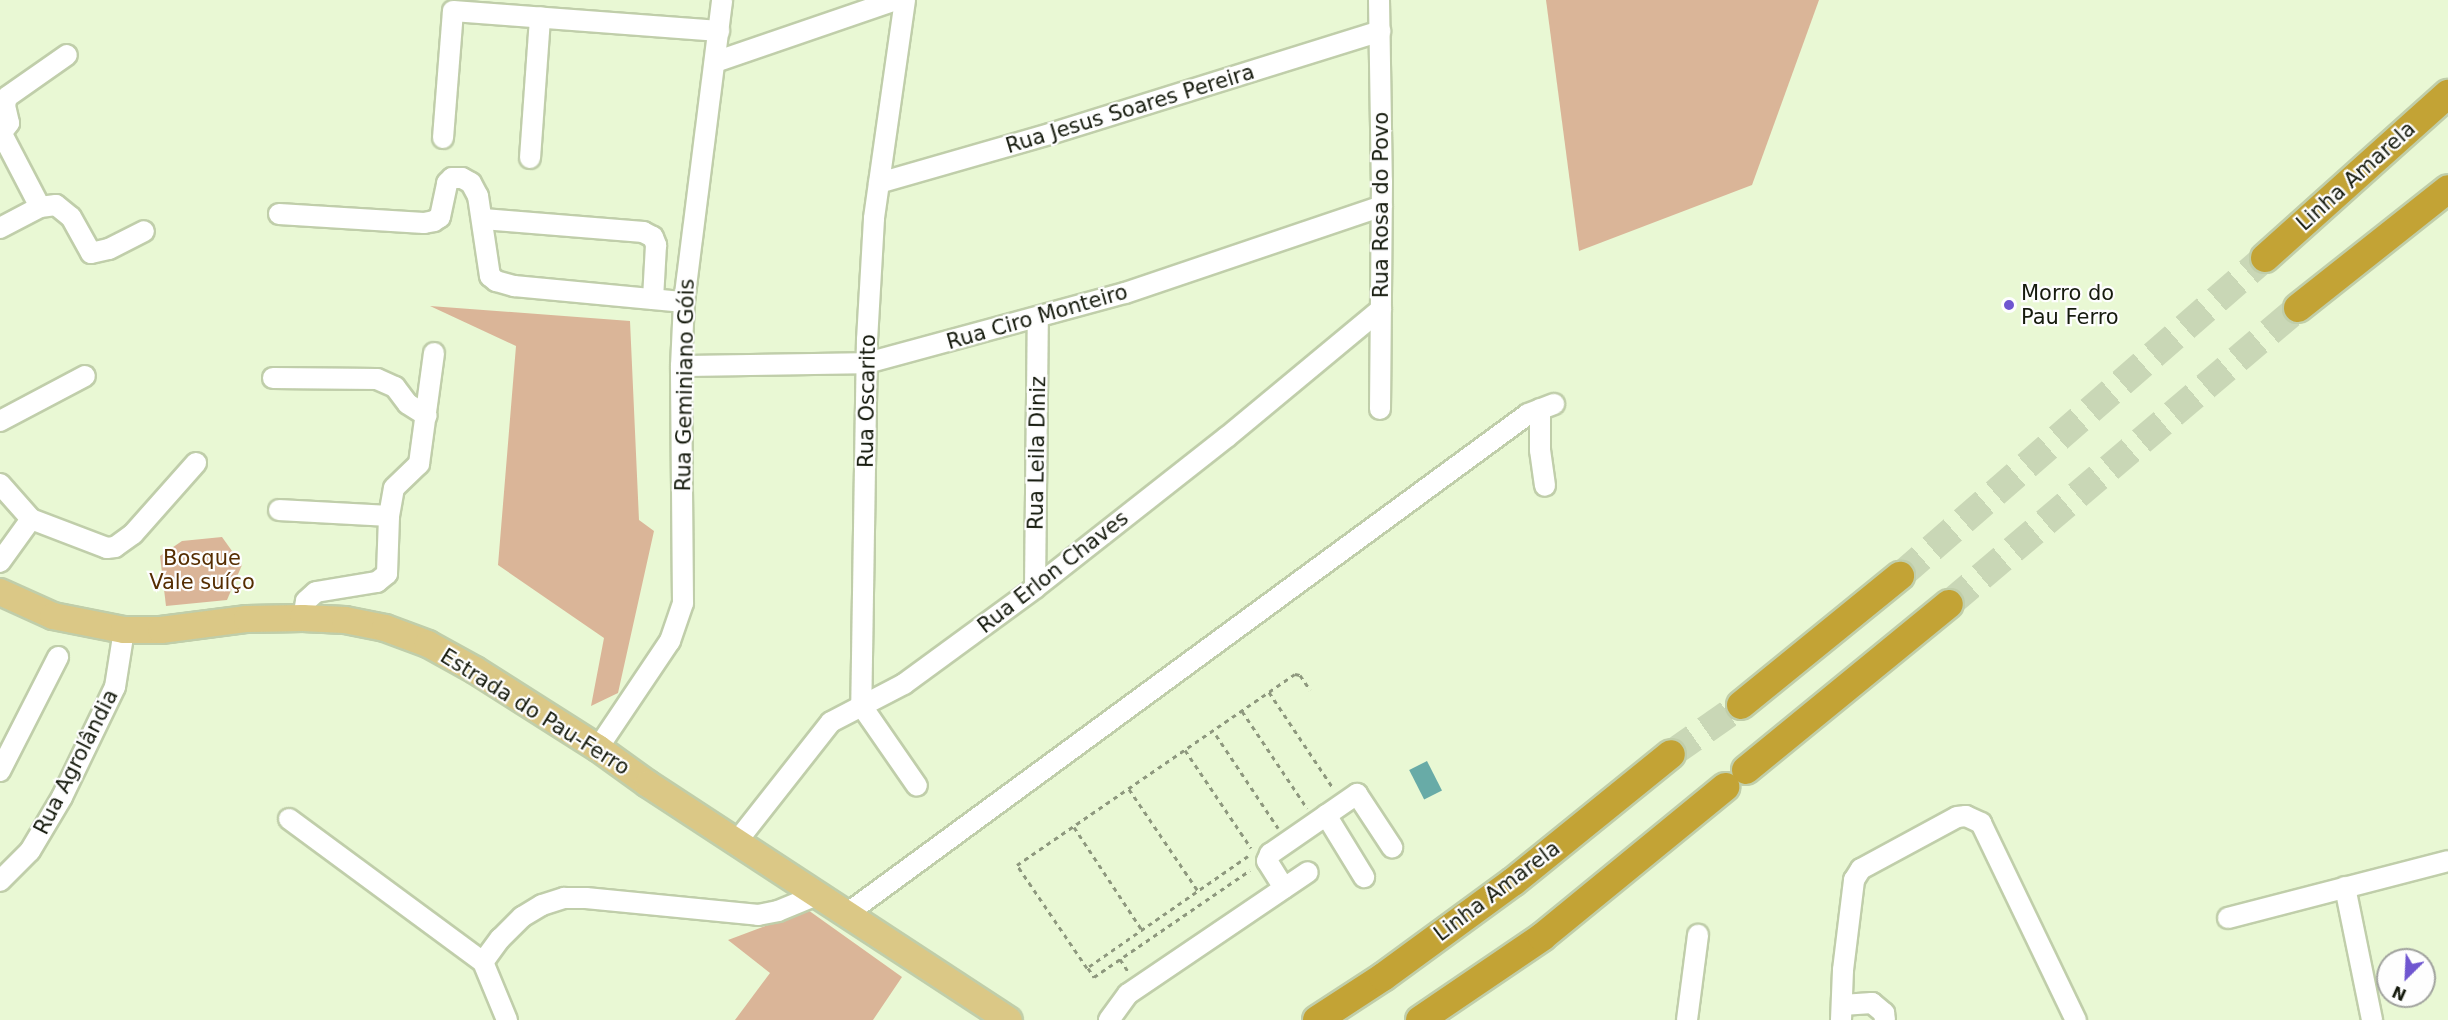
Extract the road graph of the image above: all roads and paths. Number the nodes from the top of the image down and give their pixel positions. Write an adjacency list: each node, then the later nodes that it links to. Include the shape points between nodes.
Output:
1 (722, 0): 6 (street, Rua Geminiano Góis)
2 (896, 0): 9 (street)
3 (905, 0): 14 (street, Rua Oscarito)
4 (1379, 0): 7 (street, Rua Rosa do Povo)
5 (540, 17): 6 (street); 12 (street, via 453,10); 13 (street)
6 (719, 31): 9 (street, Rua Geminiano Góis)
7 (1380, 31): 14 (street, Rua Jesus Soares Pereira); 16 (street, Rua Rosa do Povo)
8 (67, 55): 11 (street, via 7,97 9,123)
9 (715, 62): 24 (street, Rua Geminiano Góis)
10 (2448, 94): 22 (highway, Linha Amarela)
11 (1, 134): 17 (street)
12 (443, 138)
13 (530, 158)
14 (879, 183): 29 (street, Rua Oscarito)
15 (2448, 189): 26 (highway)
16 (1382, 206): 25 (street, Rua Rosa do Povo); 27 (street, Rua Ciro Monteiro)
17 (40, 207): 20 (street); 21 (street, via 62,207 91,253 109,249)
18 (279, 214): 19 (street, via 424,223 440,217 447,183 452,178 462,178 471,183 478,196)
19 (483, 219): 23 (street, via 490,276 496,281); 23 (street, via 643,232 653,237 656,245)
20 (0, 228)
21 (144, 231)
22 (2265, 258)
23 (653, 299): 24 (street)
24 (684, 302): 30 (street, Rua Geminiano Góis)
25 (1381, 309): 33 (street, Rua Rosa do Povo); 44 (street, Rua Erlon Chaves)
26 (2298, 309)
27 (1038, 317): 29 (street, Rua Ciro Monteiro); 44 (street, Rua Leila Diniz)
28 (434, 353): 34 (street)
29 (867, 363): 30 (street, Rua Ciro Monteiro); 52 (street, Rua Oscarito)
30 (681, 366): 56 (street, Rua Geminiano Góis, via 683,603 670,641)
31 (85, 376): 35 (street)
32 (273, 378): 34 (street, via 377,379 395,387 408,405)
33 (1380, 409)
34 (427, 416): 40 (street, via 419,464 394,488)
35 (0, 421)
36 (196, 463): 41 (street, via 133,534 115,547 96,545)
37 (0, 484): 41 (street)
38 (1545, 486): 80 (street, via 1540,450 1547,407 1528,414)
39 (279, 510): 40 (street)
40 (389, 516): 47 (street, via 389,567 384,579 315,592 306,601)
41 (31, 519): 42 (street)
42 (0, 562)
43 (1900, 576): 53 (highway)
44 (1035, 588): 52 (street, Rua Erlon Chaves, via 904,684)
45 (0, 592): 48 (main road, Estrada do Pau-Ferro, via 53,616)
46 (1949, 604): 91 (highway, via 1542,937)
47 (303, 618): 48 (main road, Estrada do Pau-Ferro); 56 (main road, Estrada do Pau-Ferro, via 345,620 385,628 428,644 496,682)
48 (124, 630): 75 (street, Rua Agrolândia, via 115,687 62,797 30,850)
49 (58, 657): 59 (street)
50 (1310, 690): 51 (path, via 1297,673)
51 (1269, 692): 54 (path); 62 (path)
52 (861, 705): 60 (street); 66 (street, Rua Erlon Chaves, via 825,728)
53 (1741, 705)
54 (1242, 711): 57 (path); 63 (path)
55 (1216, 735): 67 (path)
56 (598, 748): 66 (main road, Estrada do Pau-Ferro)
57 (1185, 750): 61 (path); 69 (path, via 1254,852)
58 (1671, 754): 90 (highway, Linha Amarela, via 1513,882)
59 (0, 771)
60 (917, 786)
61 (1129, 789): 65 (path); 78 (path)
62 (1338, 794)
63 (1321, 818): 67 (street); 68 (street, via 1358,794); 74 (street)
64 (289, 819): 84 (street)
65 (1074, 827): 82 (path); 85 (path, via 1017,866)
66 (738, 840): 79 (main road, Estrada do Pau-Ferro)
67 (1287, 842): 77 (street, via 1267,858)
68 (1392, 848)
69 (1249, 856): 70 (path); 78 (path)
70 (1252, 861)
71 (1256, 866): 85 (path, via 1094,977)
72 (2446, 868): 76 (street)
73 (1308, 872): 77 (street)
74 (1364, 877)
75 (0, 881)
76 (2345, 887): 81 (street); 95 (street)
77 (1284, 888): 89 (street, via 1128,994)
78 (1198, 891): 82 (path)
79 (819, 894): 80 (main road, Estrada do Pau-Ferro); 84 (street, via 758,915 564,898 522,917)
80 (848, 913): 88 (main road, Estrada do Pau-Ferro)
81 (2228, 918)
82 (1142, 930): 85 (path)
83 (1698, 935): 92 (street)
84 (483, 962): 87 (street)
85 (1087, 968)
86 (1841, 1012): 93 (street, via 1872,1003 1879,1007); 94 (street, via 1854,880 1861,870 1957,817 1974,818 1981,823)
87 (507, 1020)
88 (1010, 1020)
89 (1109, 1020)
90 (1317, 1020)
91 (1420, 1020)
92 (1687, 1020)
93 (1885, 1020)
94 (2076, 1020)
95 (2372, 1020)

